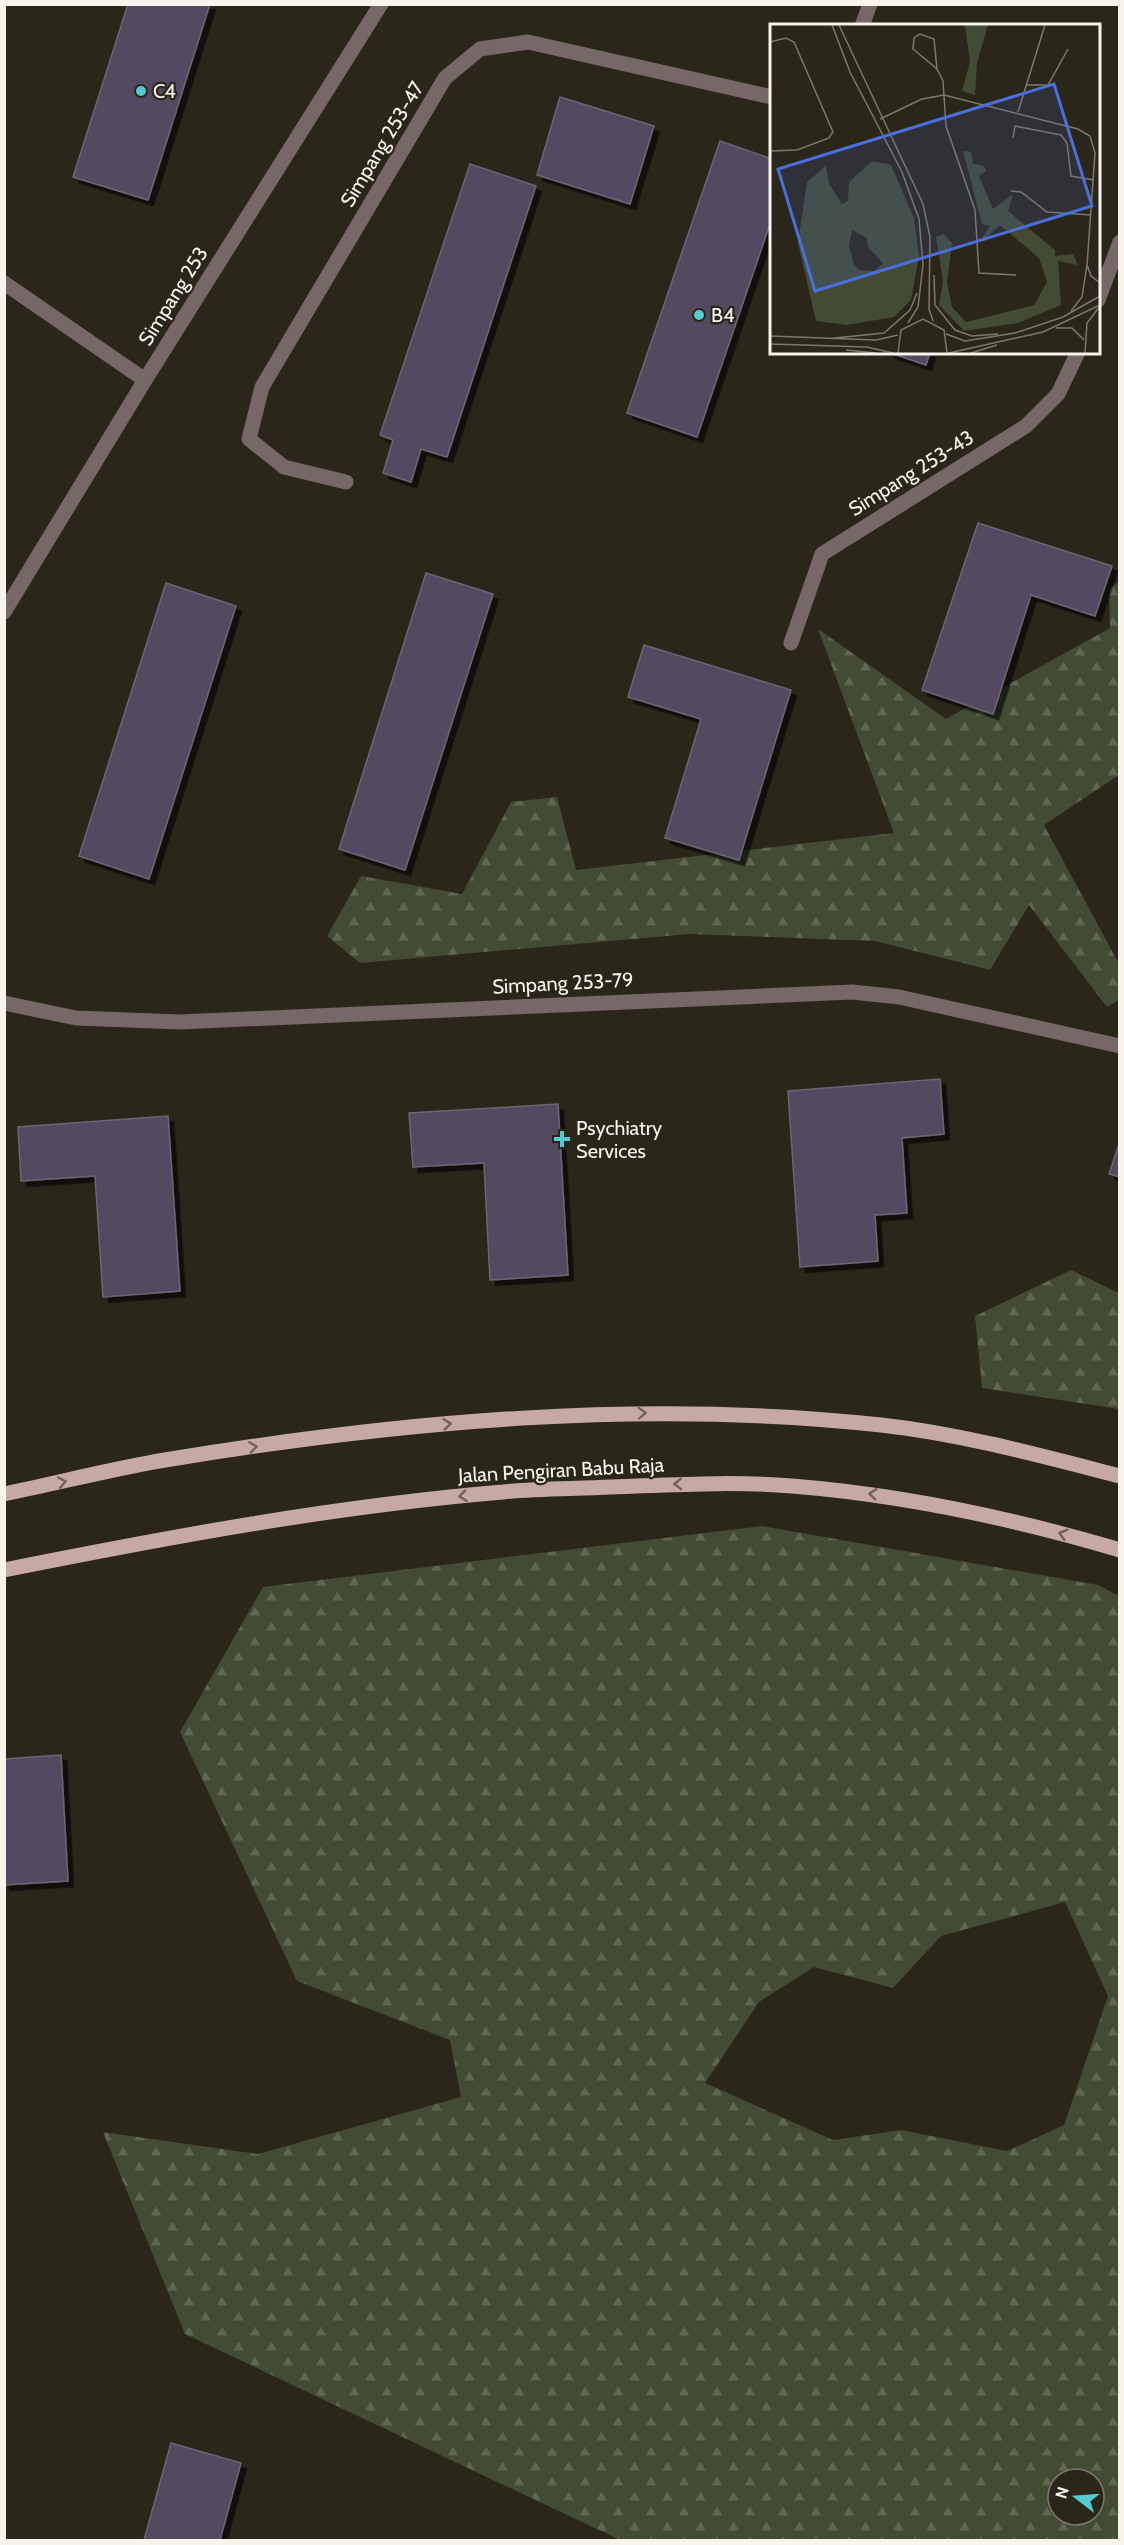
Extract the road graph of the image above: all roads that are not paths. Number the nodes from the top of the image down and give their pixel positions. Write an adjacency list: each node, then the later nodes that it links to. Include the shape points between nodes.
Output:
1 (381, 4): 9 (street, Simpang 253)
2 (870, 4): 3 (street)
3 (863, 24)
4 (770, 97): 10 (street, Simpang 253-47, via 528,42 480,49 445,78 262,387 249,439 284,467)
5 (1119, 242): 7 (street)
6 (4, 283): 9 (street)
7 (1100, 294)
8 (1077, 354): 12 (street, Simpang 253-43, via 1058,394 1026,426 822,554)
9 (145, 380): 11 (street, Simpang 253)
10 (346, 482)
11 (4, 612)
12 (791, 643)
13 (4, 1003): 14 (street, Simpang 253-79, via 75,1018 180,1022 852,992 899,997)
14 (1119, 1046)
15 (1119, 1476): 16 (main road, one-way to 15, via 163,1460 326,1436 511,1418 670,1412 883,1425)
16 (4, 1494)
17 (1119, 1550): 18 (main road, Jalan Pengiran Babu Raja, one-way to 18, via 1053,1530 882,1495 789,1485 683,1484 504,1491 349,1510 196,1532)
18 (4, 1570)

